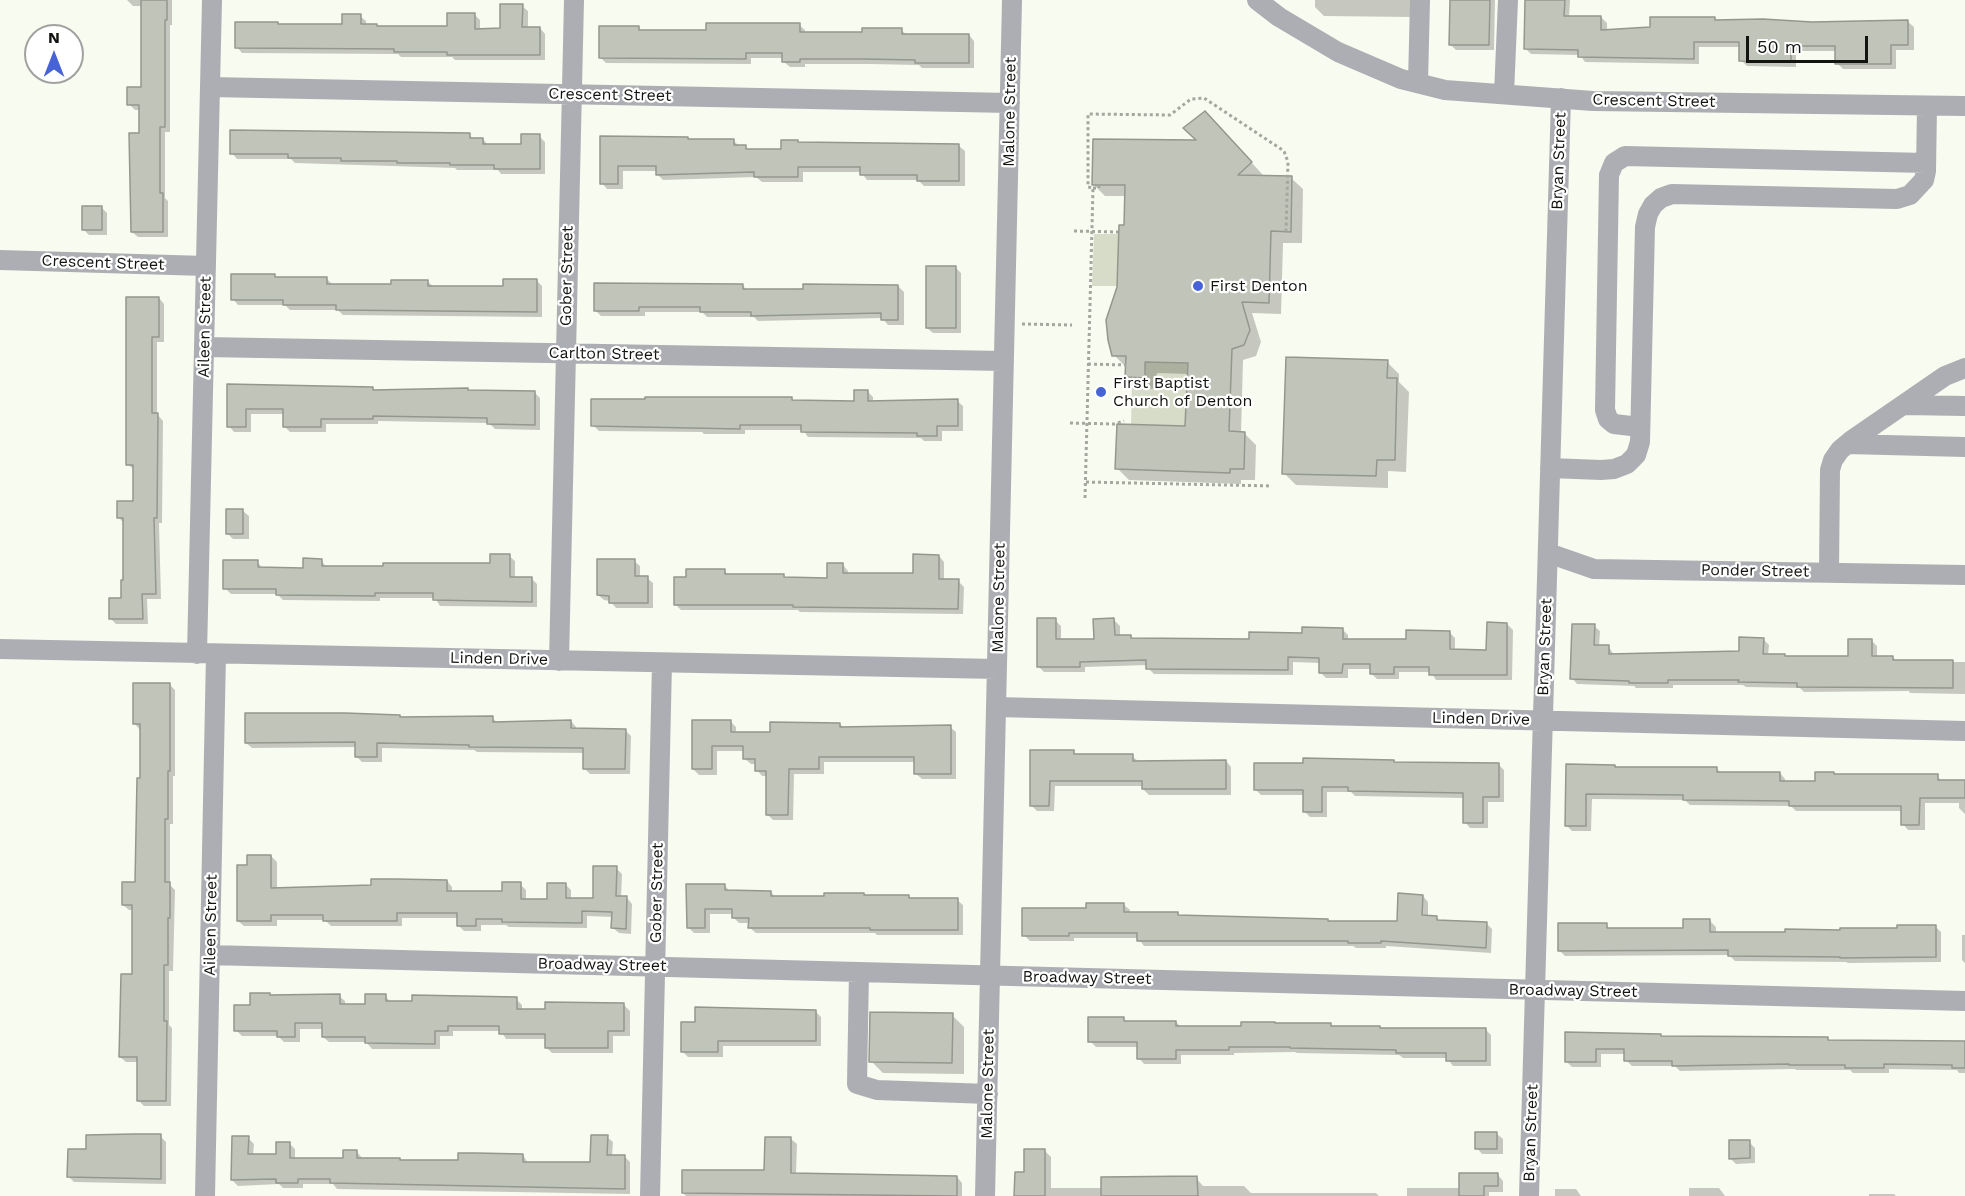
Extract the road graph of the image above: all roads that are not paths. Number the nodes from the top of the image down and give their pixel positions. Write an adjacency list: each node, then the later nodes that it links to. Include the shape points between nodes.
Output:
1 (212, 0): 8 (street, Aileen Street)
2 (574, 0): 9 (street, Gober Street)
3 (1012, 0): 12 (street, Malone Street)
4 (1257, 0): 7 (street, Crescent Street, via 1338,52)
5 (1420, 0): 7 (street)
6 (1508, 0): 10 (street)
7 (1418, 83): 10 (street, Crescent Street, via 1445,90)
8 (210, 87): 9 (street, Crescent Street); 17 (street, Aileen Street)
9 (572, 94): 12 (street, Crescent Street); 19 (street, Gober Street)
10 (1504, 94): 11 (street, Crescent Street)
11 (1561, 98): 13 (street, Crescent Street); 27 (street, Bryan Street)
12 (1010, 103): 20 (street, Malone Street)
13 (1927, 106): 14 (street, Crescent Street); 15 (street)
14 (1965, 106)
15 (1926, 163): 24 (street, via 1924,180 1918,188 1897,199 1672,194 1653,205 1645,227); 24 (street, via 1625,156 1614,163 1609,175 1605,410 1614,424)
16 (0, 260): 17 (street, Crescent Street)
17 (206, 266): 18 (street, Aileen Street)
18 (204, 347): 19 (street, Carlton Street); 32 (street, Aileen Street)
19 (566, 353): 20 (street, Carlton Street); 33 (street, Gober Street)
20 (1004, 361): 35 (street, Malone Street)
21 (1965, 368): 22 (street, via 1955,370)
22 (1903, 405): 23 (street); 25 (street)
23 (1965, 406)
24 (1640, 427): 27 (street, via 1636,455 1627,464 1601,470)
25 (1847, 444): 26 (street); 29 (street, via 1833,460 1830,471)
26 (1965, 447)
27 (1550, 468): 28 (street, Bryan Street)
28 (1548, 553): 29 (street, Ponder Street, via 1594,568); 37 (street, Bryan Street)
29 (1829, 573): 30 (street, Ponder Street)
30 (1965, 575)
31 (0, 649): 32 (street, Linden Drive)
32 (207, 654): 33 (street, Linden Drive); 39 (street, Aileen Street)
33 (559, 661): 34 (street, Linden Drive)
34 (662, 663): 35 (street, Linden Drive); 40 (street, Gober Street)
35 (997, 669): 36 (street, Malone Street)
36 (996, 707): 37 (street, Linden Drive); 42 (street, Malone Street)
37 (1543, 721): 38 (street, Linden Drive); 43 (street, Bryan Street)
38 (1965, 731)
39 (210, 956): 40 (street, Broadway Street); 46 (street, Aileen Street)
40 (655, 967): 41 (street, Broadway Street); 47 (street, Gober Street)
41 (859, 972): 42 (street, Broadway Street); 45 (street, via 858,1084 877,1089)
42 (990, 975): 43 (street, Broadway Street); 45 (street, Malone Street)
43 (1535, 990): 44 (street, Broadway Street); 49 (street, Bryan Street)
44 (1965, 1001)
45 (988, 1094): 48 (street, Malone Street)
46 (205, 1196)
47 (650, 1196)
48 (985, 1196)
49 (1529, 1196)

